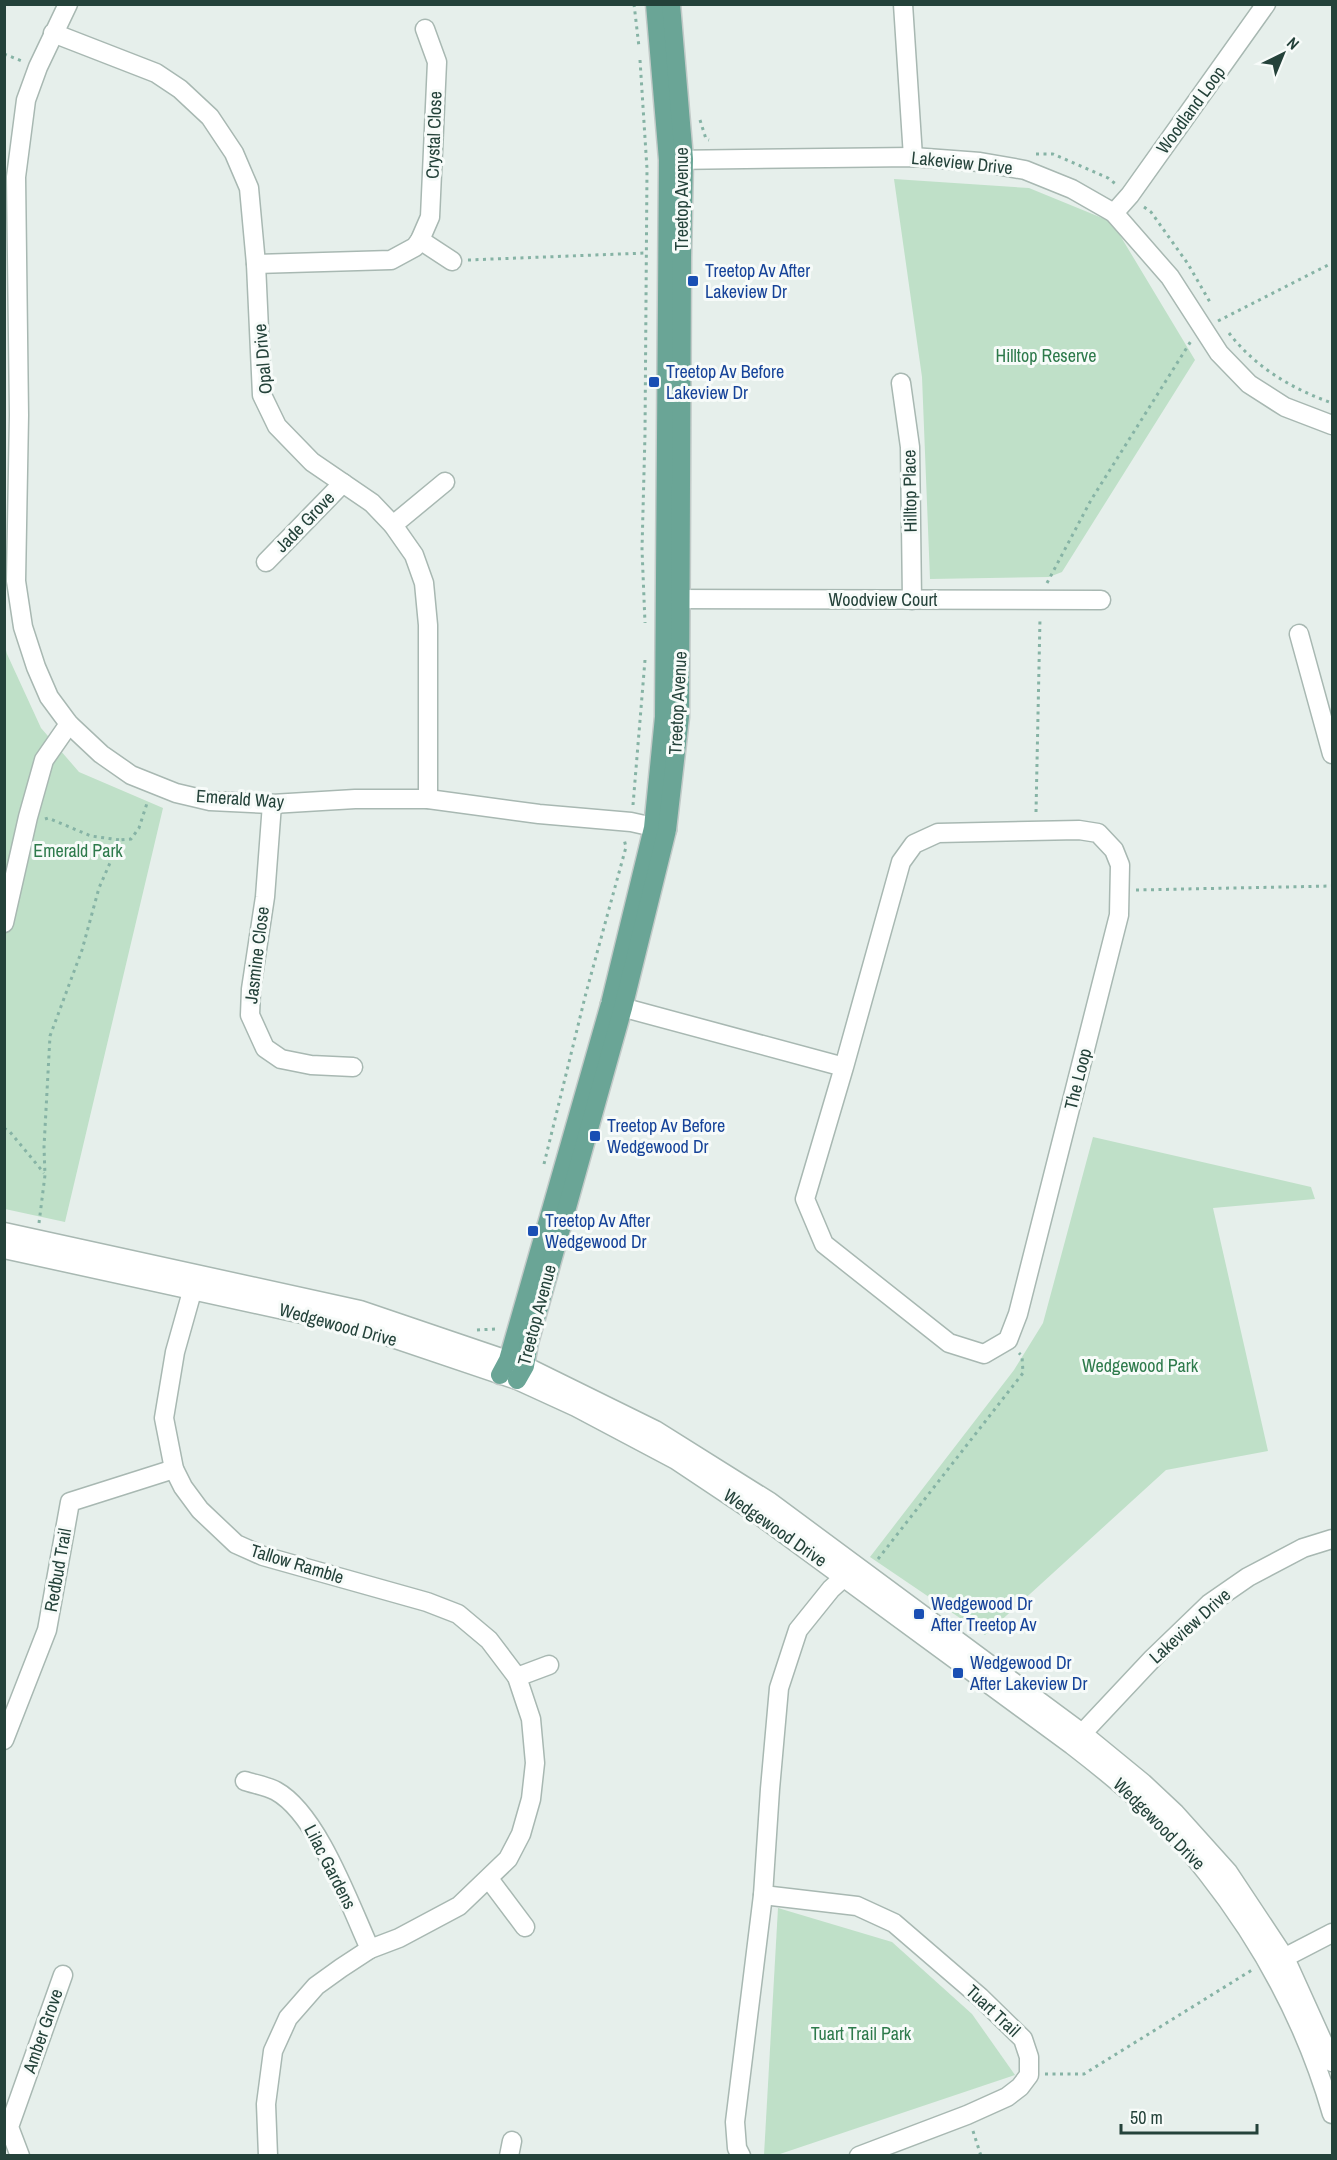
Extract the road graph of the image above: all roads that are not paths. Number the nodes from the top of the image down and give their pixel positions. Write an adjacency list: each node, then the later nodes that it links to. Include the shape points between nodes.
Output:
1 (68, 4): 7 (street, Emerald Way)
2 (655, 4): 9 (main road, Treetop Avenue)
3 (670, 4): 9 (main road, Treetop Avenue)
4 (903, 4): 8 (street)
5 (1266, 4): 10 (street, Woodland Loop)
6 (425, 29): 11 (street, Crystal Close, via 437,62 430,217)
7 (54, 33): 13 (street, Opal Drive, via 156,73 210,117 234,153 249,188); 15 (street, Emerald Way, via 26,100 16,177)
8 (912, 157): 9 (street, Lakeview Drive); 10 (street, Lakeview Drive, via 1025,170 1072,189)
9 (676, 160): 22 (main road, Treetop Avenue, via 682,257)
10 (1114, 213): 16 (street, Lakeview Drive, via 1212,324 1219,353 1249,384 1285,406)
11 (420, 240): 12 (street); 13 (street, via 415,248 391,260)
12 (452, 261)
13 (256, 264): 18 (street, Opal Drive, via 262,395 278,426 312,462)
14 (901, 383): 23 (street, Hilltop Place, via 910,447)
15 (12, 415): 21 (street, Emerald Way)
16 (1332, 425)
17 (445, 482): 19 (street)
18 (343, 483): 19 (street, Opal Drive, via 372,503); 20 (street, Jade Grove)
19 (393, 525): 28 (street, Opal Drive, via 414,555 424,583 429,625)
20 (266, 562)
21 (10, 579): 26 (street, Emerald Way, via 48,697)
22 (673, 599): 23 (street, Woodview Court); 30 (main road, Treetop Avenue, via 680,717)
23 (912, 600): 24 (street, Woodview Court)
24 (1101, 600)
25 (1299, 634): 27 (street)
26 (69, 724): 29 (street, Emerald Way, via 130,775 210,801); 31 (street, via 44,760)
27 (1332, 754)
28 (428, 799): 29 (street, Emerald Way); 30 (street, Emerald Way, via 631,822)
29 (272, 804): 33 (street, Jasmine Close, via 250,1015 265,1048 281,1059)
30 (660, 829): 32 (main road, Treetop Avenue)
31 (4, 923)
32 (616, 1006): 34 (street); 38 (main road, Treetop Avenue, via 529,1343)
33 (353, 1067)
34 (843, 1067): 34 (street, The Loop, via 901,862 914,844 938,833 1079,830 1098,833 1114,850 1120,864 1119,915 1070,1113 1018,1314 1008,1340 984,1354 949,1343 824,1244 805,1199)
35 (4, 1232): 37 (street, Wedgewood Drive)
36 (4, 1249): 37 (street, Wedgewood Drive)
37 (195, 1282): 38 (street, Wedgewood Drive); 39 (street, Tallow Ramble, via 175,1352 165,1418)
38 (512, 1370): 41 (street, Wedgewood Drive, via 655,1430 770,1502)
39 (174, 1469): 43 (street, Tallow Ramble, via 200,1510 236,1544 263,1556 458,1614 489,1640); 45 (street, Redbud Trail, via 70,1502 47,1630)
40 (1332, 1539): 44 (street, Lakeview Drive, via 1303,1548 1248,1577 1209,1604)
41 (858, 1568): 44 (street, Wedgewood Drive); 48 (street, via 831,1589 798,1630 779,1688)
42 (549, 1665): 43 (street)
43 (517, 1677): 47 (street, Tallow Ramble, via 531,1719 535,1763 531,1799 521,1834 508,1859)
44 (1077, 1739): 52 (street, Wedgewood Drive, via 1143,1783 1228,1872)
45 (4, 1740)
46 (244, 1781): 51 (street, Lilac Gardens, via 276,1791 316,1833)
47 (489, 1879): 49 (street); 51 (street, Tallow Ramble, via 459,1906)
48 (763, 1895): 58 (street, via 735,2122); 59 (street, Tuart Trail, via 857,1906 894,1923 1023,2039 1029,2074 1007,2097)
49 (525, 1927)
50 (1332, 1933): 52 (street)
51 (370, 1949): 57 (street, Tallow Ramble, via 316,1986 288,2018 273,2051 266,2104)
52 (1271, 1963): 54 (street, Wedgewood Drive); 55 (street, Wedgewood Drive, via 1323,2082)
53 (63, 1975): 56 (street, Amber Grove, via 9,2127)
54 (1332, 2062)
55 (1332, 2114)
56 (20, 2156)
57 (268, 2156)
58 (741, 2156)
59 (859, 2156)

